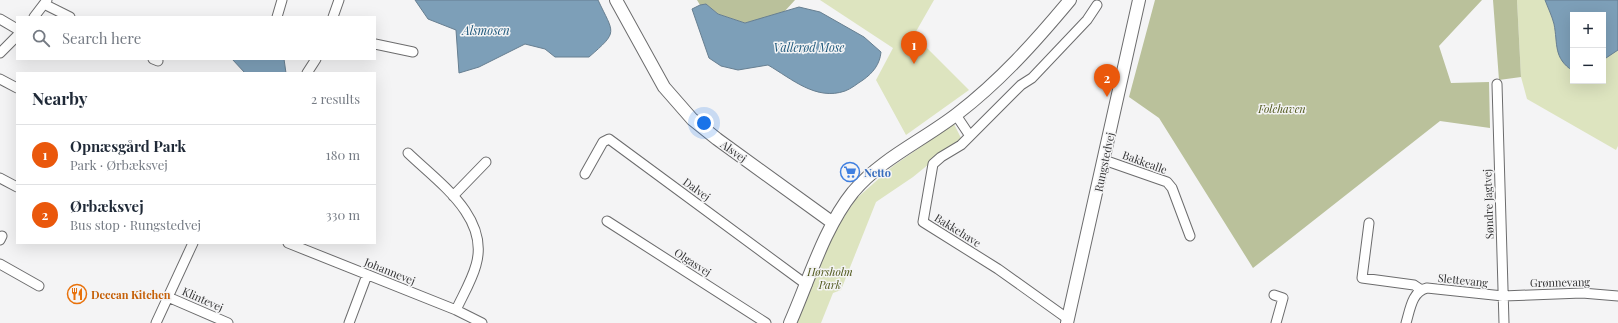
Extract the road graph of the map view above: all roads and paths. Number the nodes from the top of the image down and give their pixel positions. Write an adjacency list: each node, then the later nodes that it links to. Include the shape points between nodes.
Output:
1 (282, 0): 10 (street)
2 (339, 0): 11 (street)
3 (616, 0): 33 (street, Alsvej, via 654,72 688,115)
4 (1070, 0): 23 (street, via 1012,66)
5 (1139, 0): 26 (street, Rungstedvej)
6 (46, 2): 8 (street); 9 (street)
7 (1096, 5): 24 (street, Bakkehave, via 1087,20 1032,78 1021,85)
8 (35, 16)
9 (68, 16)
10 (277, 16)
11 (334, 16)
12 (0, 19): 13 (street)
13 (16, 28)
14 (16, 37): 17 (street)
15 (376, 44): 16 (street)
16 (413, 52)
17 (0, 53)
18 (315, 60): 19 (street)
19 (308, 72)
20 (0, 79): 22 (street)
21 (1497, 84): 44 (street, Søndre Jagtvej)
22 (16, 87)
23 (956, 115): 24 (street); 33 (street, via 871,173 843,206)
24 (970, 136): 48 (street, Bakkehave, via 933,164 923,222 998,269)
25 (408, 153): 31 (street)
26 (1104, 160): 35 (street, Bakkealle, via 1167,182 1172,188); 48 (street, Rungstedvej)
27 (486, 162): 31 (street)
28 (585, 174): 40 (street, Dalvej, via 602,142 609,139)
29 (0, 178): 30 (street)
30 (16, 186)
31 (453, 196): 47 (street, via 470,216 479,244 477,264)
32 (607, 220): 53 (street, Olgasvej)
33 (833, 223): 40 (street)
34 (1369, 223): 42 (street, Slettevang, via 1362,278 1414,285)
35 (1190, 236)
36 (192, 244): 46 (street)
37 (290, 244): 39 (street, Johannevej)
38 (0, 264): 41 (street)
39 (367, 275): 47 (street, Johannevej); 51 (street)
40 (807, 284): 54 (street)
41 (39, 286)
42 (1420, 289): 44 (street, Slettevang); 56 (street)
43 (1274, 296): 55 (street, via 1283,298)
44 (1503, 296): 45 (street, Grønnevang, via 1582,293); 57 (street, Søndre Jagtvej)
45 (1618, 296)
46 (168, 297): 49 (street); 50 (street, Klintevej)
47 (456, 310): 52 (street, Johannevej)
48 (1068, 321)
49 (156, 323)
50 (228, 323)
51 (349, 323)
52 (482, 323)
53 (766, 323)
54 (790, 323)
55 (1276, 323)
56 (1406, 323)
57 (1504, 323)

